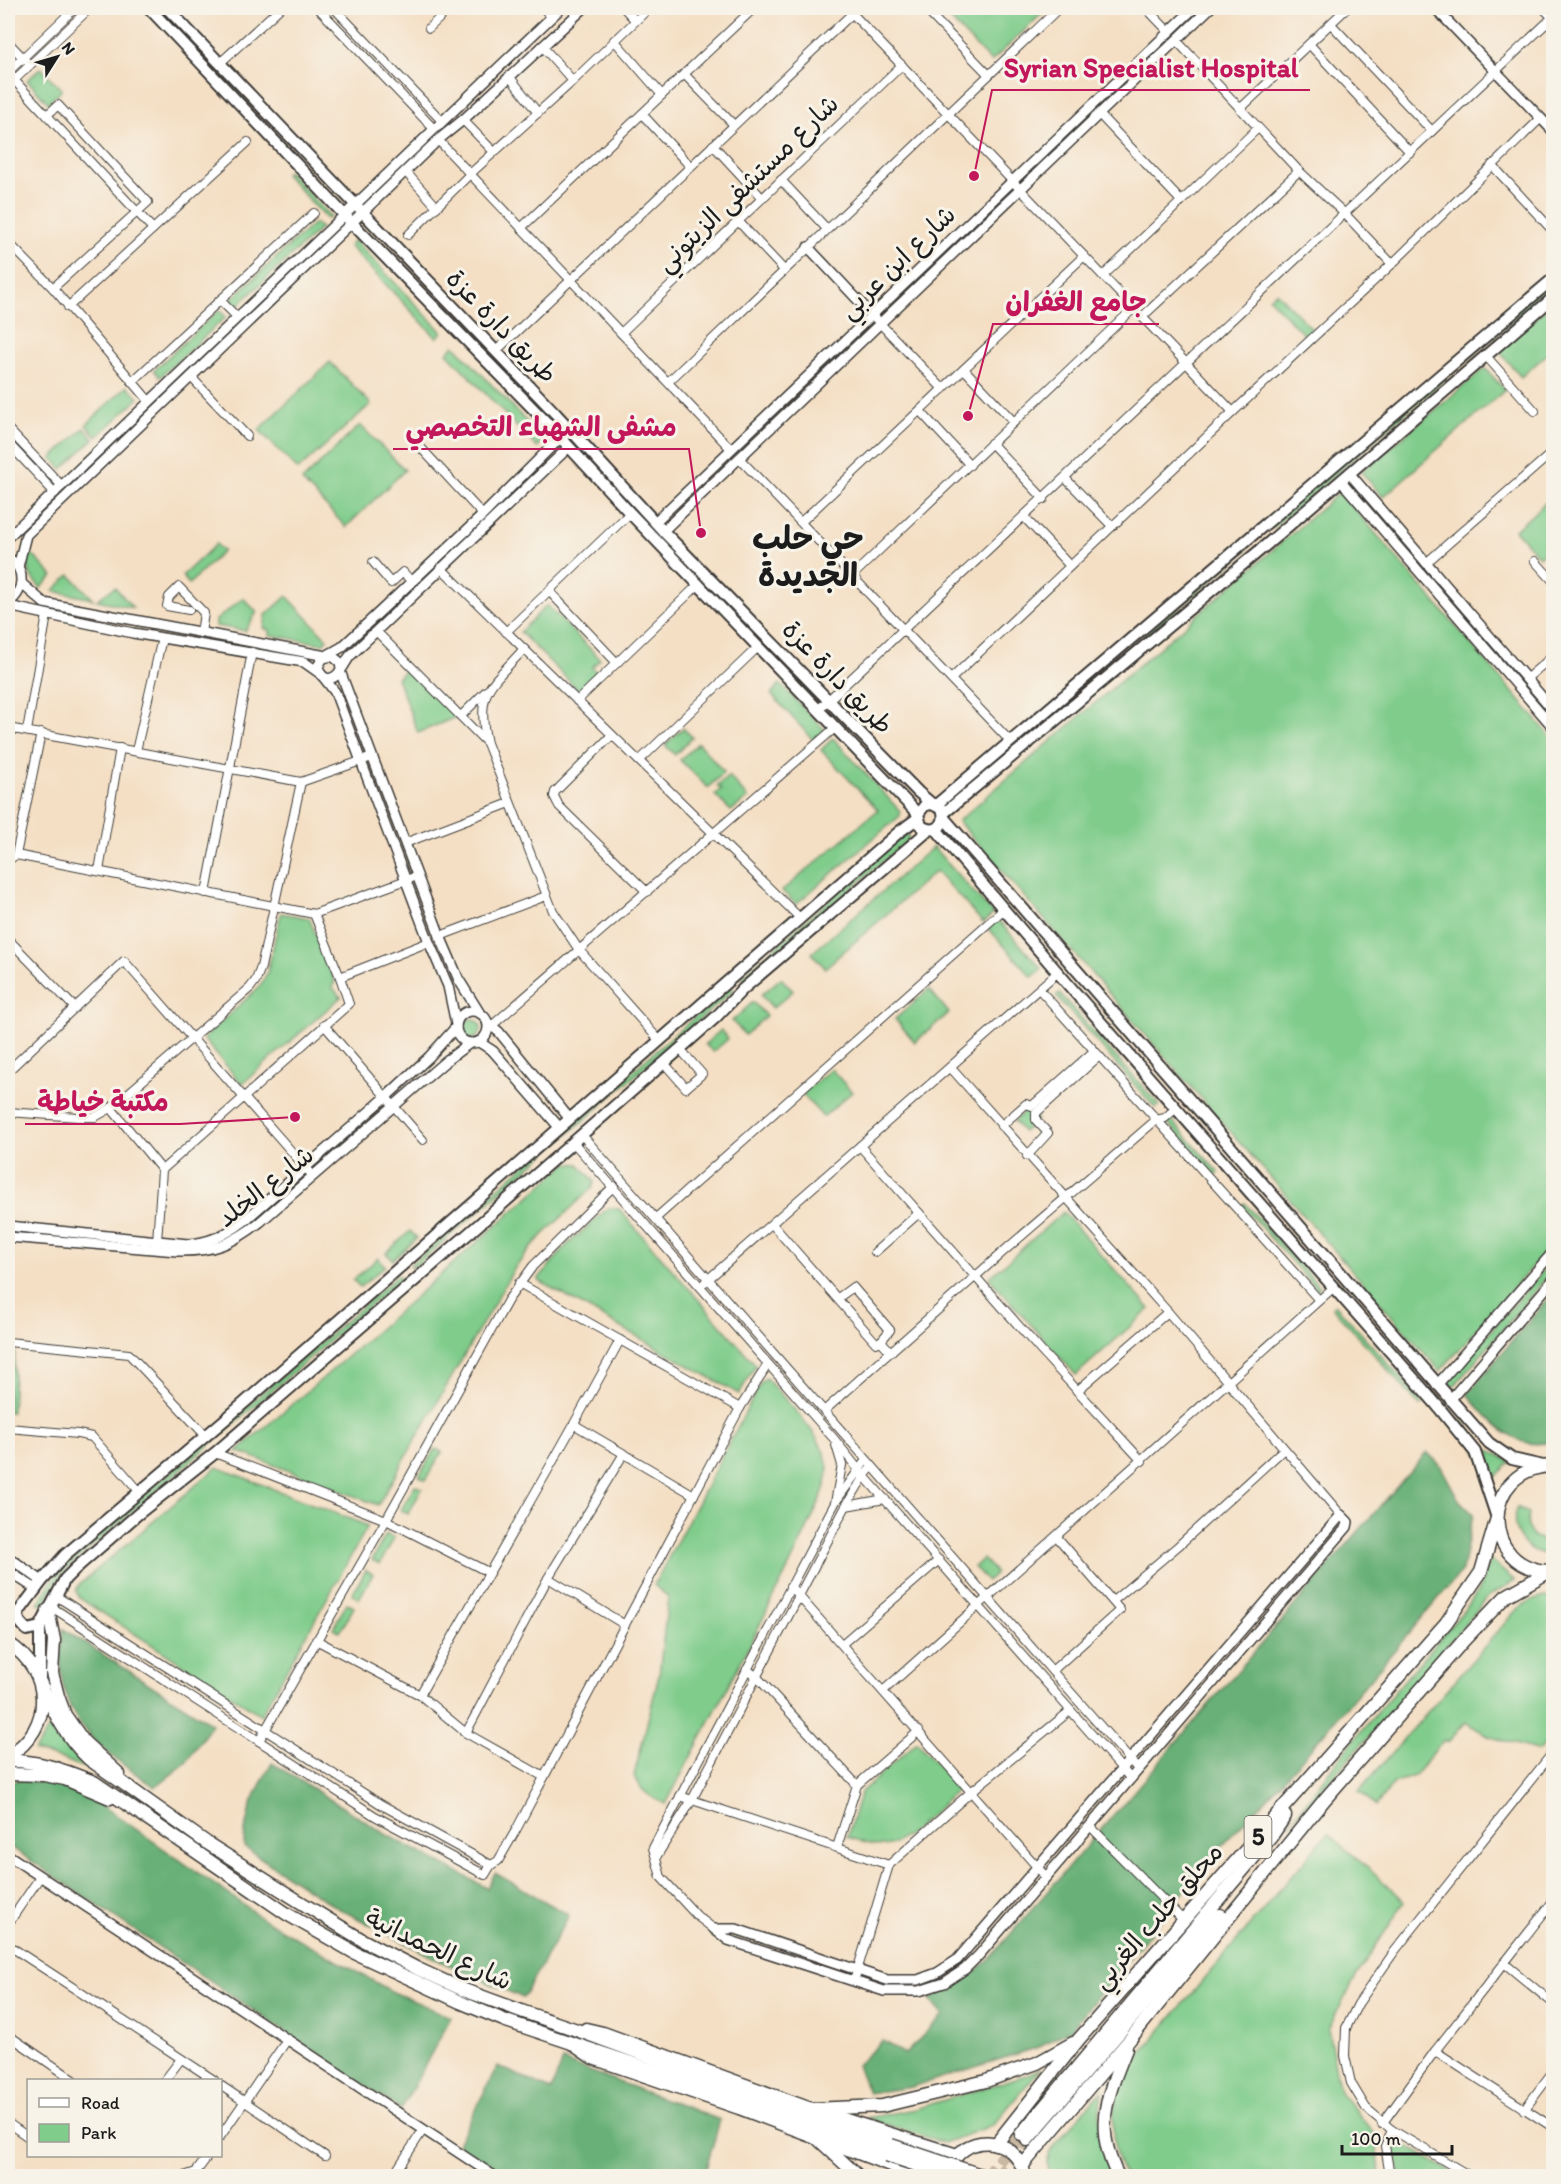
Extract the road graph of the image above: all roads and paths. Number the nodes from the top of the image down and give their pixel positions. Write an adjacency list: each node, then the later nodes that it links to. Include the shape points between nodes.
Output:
1 (75, 8): 37 (street)
2 (90, 8): 39 (street)
3 (149, 8): 84 (main road)
4 (167, 8): 38 (main road, طريق دارة عزة)
5 (280, 8): 38 (street)
6 (318, 8): 28 (street)
7 (334, 8): 24 (street)
8 (450, 8): 30 (street)
9 (543, 8): 25 (street)
10 (561, 8): 25 (street)
11 (584, 8): 36 (street)
12 (624, 8): 27 (street)
13 (649, 8): 27 (street)
14 (754, 8): 43 (street)
15 (924, 8): 44 (street)
16 (1059, 8): 44 (street)
17 (1146, 8): 31 (street)
18 (1194, 8): 31 (street, شارع ابن عربي)
19 (1210, 8): 33 (street)
20 (1347, 8): 29 (street)
21 (1435, 8): 41 (street)
22 (1543, 8): 26 (street)
23 (852, 9): 40 (street); 59 (street)
24 (341, 15): 28 (street); 58 (street)
25 (552, 16): 58 (street)
26 (1553, 17): 41 (street)
27 (635, 20): 32 (street)
28 (333, 24): 61 (street)
29 (1331, 24): 35 (street); 62 (street)
30 (429, 28)
31 (1169, 32): 75 (street, شارع ابن عربي)
32 (614, 40): 47 (street); 49 (street)
33 (1176, 40): 50 (street); 54 (street)
34 (8, 42): 37 (street)
35 (1309, 44): 50 (street); 68 (street)
36 (542, 46): 45 (street); 47 (street)
37 (23, 57): 39 (street); 42 (street)
38 (220, 63): 80 (main road, طريق دارة عزة)
39 (30, 65): 46 (street)
40 (902, 65): 52 (street); 74 (street, شارع مستشفى الزيتوني)
41 (1495, 71): 56 (street); 62 (street)
42 (8, 72)
43 (684, 74): 49 (street); 59 (street)
44 (989, 75): 52 (street)
45 (509, 76): 51 (street); 57 (street)
46 (14, 80): 48 (street); 55 (street)
47 (573, 81): 51 (street)
48 (8, 86)
49 (662, 95): 53 (street)
50 (1240, 109): 60 (street)
51 (538, 113): 67 (street)
52 (948, 113): 75 (street); 88 (street)
53 (642, 114): 70 (street); 86 (street)
54 (1099, 114): 76 (street); 78 (street)
55 (47, 115): 81 (street); 81 (street, via 58,105 148,202)
56 (1541, 118): 63 (street); 69 (street)
57 (463, 120): 64 (street); 67 (street)
58 (442, 121): 61 (street)
59 (734, 125): 66 (street)
60 (1258, 128): 72 (street); 78 (street)
61 (434, 129): 80 (street)
62 (1432, 131): 68 (street)
63 (1554, 132)
64 (438, 140): 71 (street); 73 (street)
65 (248, 142): 87 (street)
66 (713, 145): 70 (street); 77 (street)
67 (494, 152): 73 (street)
68 (1410, 152): 83 (street)
69 (1492, 165): 89 (street); 94 (street)
70 (690, 166): 98 (street)
71 (405, 171): 79 (street); 80 (street)
72 (1299, 171): 83 (street); 107 (street)
73 (470, 174): 79 (street); 86 (street)
74 (781, 180): 77 (street, شارع مستشفى الزيتوني); 88 (street)
75 (1012, 181): 76 (street); 105 (street, شارع ابن عربي)
76 (1020, 189): 93 (street); 109 (street)
77 (762, 198): 85 (street, شارع مستشفى الزيتوني)
78 (1181, 201): 96 (street)
79 (437, 207): 90 (street)
80 (358, 209): 84 (street); 111 (main road, طريق دارة عزة)
81 (137, 212): 87 (street); 99 (street)
82 (314, 213): 101 (street)
83 (1345, 214): 94 (street); 113 (street)
84 (348, 218): 106 (street); 115 (street); 125 (main road)
85 (738, 221): 95 (street); 110 (street, شارع مستشفى الزيتوني)
86 (521, 228): 98 (street)
87 (153, 229): 102 (street)
88 (827, 229): 92 (street)
89 (1554, 232)
90 (408, 236)
91 (8, 242): 99 (street)
92 (808, 247): 95 (street); 105 (street)
93 (1084, 256): 96 (street); 114 (street)
94 (1392, 264): 122 (street)
95 (784, 270): 117 (street)
96 (1103, 276): 103 (street)
97 (1554, 278): 104 (main road)
98 (571, 280): 110 (street); 111 (street)
99 (53, 288): 102 (street)
100 (1554, 297): 108 (main road)
101 (220, 300): 106 (street); 116 (street)
102 (68, 307): 116 (street)
103 (1134, 308): 107 (street); 124 (street)
104 (1518, 309): 108 (main road); 147 (main road)
105 (872, 315): 109 (street); 133 (street, شارع ابن عربي)
106 (237, 317): 119 (street)
107 (1142, 317): 113 (street)
108 (1528, 320): 112 (main road)
109 (880, 323): 118 (street); 135 (street)
110 (621, 333): 117 (street)
111 (496, 351): 123 (main road, طريق دارة عزة)
112 (1486, 356): 121 (street); 137 (main road)
113 (1186, 363): 122 (street); 138 (street)
114 (964, 369): 118 (street); 124 (street)
115 (190, 377): 127 (street); 155 (street, via 26,535)
116 (132, 382): 119 (street)
117 (668, 382): 133 (street)
118 (943, 389): 120 (street)
119 (149, 401): 139 (street)
120 (920, 411): 136 (street); 144 (street)
121 (1535, 411)
122 (1233, 412): 146 (street)
123 (556, 414): 125 (main road); 145 (main road, طريق دارة عزة)
124 (1014, 422): 130 (street)
125 (548, 424): 128 (main road)
126 (8, 429): 139 (street)
127 (247, 435)
128 (561, 437): 131 (main road); 142 (street)
129 (8, 443): 139 (street)
130 (991, 444): 136 (street); 140 (street)
131 (569, 447): 141 (main road); 156 (street)
132 (422, 449): 142 (street)
133 (731, 449): 145 (street, شارع ابن عربي)
134 (1554, 451): 153 (street)
135 (739, 458): 144 (street); 145 (street)
136 (970, 465): 158 (street)
137 (1345, 477): 149 (main road); 153 (street); 157 (street)
138 (1065, 478): 140 (street); 146 (street)
139 (58, 489): 148 (street)
140 (1044, 499): 143 (street)
141 (630, 513): 162 (main road); 163 (street)
142 (483, 515): 159 (street)
143 (1024, 517): 154 (street); 168 (street)
144 (801, 522): 158 (street)
145 (659, 526): 186 (main road, طريق دارة عزة)
146 (1112, 526): 154 (street)
147 (1255, 534): 149 (main road); 197 (main road)
148 (8, 537)
149 (1265, 546): 207 (main road)
150 (8, 558): 155 (street)
151 (1535, 561): 160 (street)
152 (373, 562): 159 (street, via 391,583 403,572)
153 (1426, 563): 157 (street); 183 (street)
154 (1070, 566): 182 (street)
155 (18, 567): 161 (street)
156 (441, 568): 169 (street); 170 (street)
157 (1418, 570): 184 (street)
158 (852, 576): 168 (street)
159 (411, 581): 177 (street, via 342,646)
160 (1554, 582)
161 (22, 584): 164 (street); 167 (street, via 44,603)
162 (699, 584): 174 (main road); 179 (street)
163 (549, 591): 170 (street); 179 (street)
164 (8, 605): 166 (street)
165 (189, 610): 171 (street, via 167,606 169,597 179,587 204,613)
166 (47, 615): 172 (street); 194 (street)
167 (176, 628): 171 (street); 173 (street)
168 (904, 631): 182 (street); 186 (street)
169 (376, 632): 180 (street); 190 (street)
170 (506, 632): 175 (street)
171 (201, 633): 177 (street)
172 (162, 638): 173 (street); 200 (street)
173 (174, 640): 176 (street)
174 (758, 647): 188 (main road); 203 (street)
175 (524, 649): 185 (street); 187 (street)
176 (252, 652): 181 (street, via 304,662); 204 (street)
177 (326, 656): 180 (street, via 336,658); 181 (street, via 318,666)
178 (1554, 656): 183 (street)
179 (617, 663): 187 (street)
180 (341, 669): 181 (street, via 334,678); 201 (street)
181 (321, 674): 202 (street, via 335,692)
182 (951, 679): 197 (street)
183 (1526, 679): 184 (street); 189 (street)
184 (1517, 686): 193 (street)
185 (487, 690): 190 (street); 198 (street, via 482,714)
186 (828, 700): 188 (street); 207 (main road, طريق دارة عزة)
187 (577, 701): 196 (street)
188 (819, 709): 191 (main road)
189 (1554, 711)
190 (460, 716): 198 (street)
191 (836, 727): 208 (main road); 210 (street)
192 (8, 728): 194 (street)
193 (1554, 728)
194 (27, 731): 195 (street)
195 (41, 734): 199 (street); 212 (street)
196 (612, 735): 203 (street); 217 (street, via 554,796 559,806)
197 (1010, 741): 207 (main road)
198 (487, 743): 206 (street)
199 (120, 748): 200 (street); 214 (street)
200 (136, 752): 204 (street)
201 (372, 757): 202 (street); 211 (street)
202 (361, 761): 205 (street); 216 (street)
203 (639, 761): 210 (street)
204 (230, 769): 205 (street); 218 (street)
205 (301, 782): 220 (street)
206 (510, 803): 211 (street); 219 (street)
207 (939, 810): 208 (main road, via 925,806); 209 (main road, via 942,825); 290 (main road, طريق دارة عزة)
208 (918, 816): 209 (main road, via 921,826); 223 (main road)
209 (932, 830): 221 (main road); 231 (main road)
210 (713, 834): 217 (street); 223 (street)
211 (405, 843): 215 (street)
212 (16, 855): 213 (street); 214 (street)
213 (8, 860)
214 (99, 871): 218 (street)
215 (417, 876): 216 (street); 224 (street)
216 (405, 880): 222 (street); 226 (street)
217 (647, 892): 227 (street)
218 (207, 893): 220 (street)
219 (546, 896): 224 (street); 227 (street)
220 (273, 906): 222 (street); 238 (street, via 256,980)
221 (1003, 910): 228 (main road); 266 (street)
222 (314, 914): 230 (street)
223 (800, 918): 229 (main road)
224 (440, 936): 234 (street, via 459,980)
225 (8, 939): 233 (street)
226 (429, 942): 230 (street); 236 (street, via 448,986)
227 (579, 950): 237 (street); 239 (street)
228 (1058, 972): 232 (street); 250 (main road)
229 (732, 976): 231 (main road); 239 (main road)
230 (340, 977): 235 (street, via 349,1004)
231 (743, 989): 241 (main road)
232 (1039, 989): 242 (street); 244 (street)
233 (75, 1008): 238 (street, via 124,961); 245 (street)
234 (479, 1012): 236 (street, via 464,1012); 237 (street)
235 (324, 1025): 246 (street); 247 (street)
236 (456, 1025): 240 (street, via 460,1038); 246 (street)
237 (489, 1026): 240 (street, via 483,1039); 252 (street)
238 (192, 1039): 247 (street); 249 (street)
239 (659, 1040): 252 (main road)
240 (474, 1042): 248 (street, شارع الخلد); 255 (street, via 493,1051)
241 (680, 1049): 243 (main road); 243 (street, via 702,1074 687,1088)
242 (1097, 1054): 253 (street); 254 (street); 259 (street, via 1036,1113 1036,1120 1048,1133)
243 (664, 1063): 256 (main road)
244 (950, 1067): 254 (street); 258 (street)
245 (8, 1071)
246 (386, 1097): 248 (street); 260 (street)
247 (244, 1098): 260 (street); 261 (street)
248 (394, 1106): 257 (street); 262 (street, شارع الخلد)
249 (111, 1108): 251 (street, via 95,1116 78,1118); 261 (street)
250 (1176, 1108): 253 (street); 280 (main road)
251 (8, 1112)
252 (569, 1118): 255 (main road)
253 (1156, 1120): 264 (street); 282 (street)
254 (1001, 1126): 259 (street)
255 (558, 1127): 273 (main road)
256 (578, 1139): 263 (street); 266 (street); 277 (main road)
257 (423, 1140)
258 (860, 1146): 265 (street); 267 (street)
259 (1027, 1156): 264 (street)
260 (305, 1167): 262 (street); 270 (street, via 220,1238 197,1244)
261 (162, 1170): 270 (street)
262 (313, 1176): 269 (street, شارع الخلد, via 241,1236 206,1250)
263 (614, 1186): 278 (street); 279 (street)
264 (1066, 1199): 274 (street); 283 (street)
265 (919, 1213): 271 (street); 274 (street)
266 (656, 1218): 275 (street)
267 (772, 1224): 275 (street); 281 (street)
268 (8, 1226): 270 (street)
269 (8, 1237)
270 (157, 1241)
271 (875, 1251)
272 (1554, 1251): 290 (street)
273 (400, 1266): 277 (main road); 297 (main road)
274 (975, 1277): 287 (street); 291 (street)
275 (709, 1279): 279 (street); 294 (street)
276 (1554, 1279): 292 (street)
277 (413, 1282): 300 (main road)
278 (519, 1283): 284 (street); 317 (street)
279 (701, 1286): 288 (street)
280 (1334, 1287): 282 (street); 316 (main road, via 1475,1452)
281 (838, 1298): 285 (street, via 876,1343); 285 (street, via 852,1287 890,1330)
282 (1319, 1300): 289 (street)
283 (1167, 1312): 289 (street); 291 (street)
284 (620, 1340): 293 (street); 295 (street)
285 (881, 1341): 287 (street)
286 (8, 1342): 297 (street, via 129,1354)
287 (891, 1352): 294 (street)
288 (768, 1364): 293 (street); 298 (street)
289 (1228, 1383): 299 (street); 303 (street)
290 (1437, 1385): 292 (main road, طريق دارة عزة)
291 (1077, 1391): 303 (street)
292 (1450, 1400): 304 (main road, طريق دارة عزة, via 1489,1443 1512,1459)
293 (740, 1408): 309 (street)
294 (824, 1411): 302 (street)
295 (575, 1425): 301 (street); 323 (street)
296 (8, 1428): 308 (street, via 92,1437)
297 (206, 1436): 308 (main road)
298 (835, 1440): 306 (street); 312 (street, via 842,1465)
299 (1284, 1449): 315 (street); 330 (street)
300 (215, 1453): 314 (main road); 317 (street)
301 (623, 1455): 309 (street); 324 (street)
302 (866, 1460): 305 (street); 306 (street)
303 (1142, 1461): 318 (street)
304 (1550, 1465): 316 (main road, محلق حلب الغربي, via 1525,1472 1510,1483 1500,1499)
305 (872, 1467): 307 (street); 329 (street)
306 (858, 1469): 307 (street); 312 (street)
307 (864, 1476): 310 (street); 313 (street)
308 (139, 1491): 311 (main road)
309 (694, 1496): 335 (street)
310 (885, 1498): 313 (street); 320 (street)
311 (128, 1501): 314 (main road); 325 (main road, via 65,1555)
312 (836, 1503): 326 (street)
313 (846, 1506): 328 (street)
314 (138, 1514): 327 (main road, via 65,1579)
315 (1341, 1515): 354 (street); 355 (street, via 1348,1522 1347,1527)
316 (1497, 1518): 322 (main road, via 1501,1538 1512,1556 1530,1567); 360 (main road, محلق حلب الغربي / 5, via 1481,1572 1446,1623)
317 (386, 1520): 323 (street); 337 (street)
318 (1057, 1537): 329 (street); 330 (street)
319 (8, 1557): 325 (street)
320 (939, 1560): 331 (street); 339 (street)
321 (8, 1571): 325 (street)
322 (1552, 1571): 365 (main road, محلق حلب الغربي / 5, via 1506,1596)
323 (488, 1572): 345 (street)
324 (548, 1578): 335 (street); 349 (street)
325 (39, 1585): 333 (main road)
326 (790, 1586): 328 (street); 340 (street)
327 (56, 1596): 332 (main road); 347 (street)
328 (800, 1596): 339 (street); 342 (street)
329 (987, 1598): 331 (street); 341 (street)
330 (1113, 1601): 341 (street, via 1120,1610)
331 (978, 1606): 344 (street); 346 (street)
332 (49, 1608): 336 (main road); 350 (street); 362 (main road, via 54,1640 52,1672 65,1715 84,1742 116,1768)
333 (18, 1613): 334 (main road); 336 (main road, via 27,1630)
334 (8, 1618)
335 (625, 1625): 358 (street)
336 (40, 1627): 343 (main road)
337 (316, 1640): 345 (street); 347 (street)
338 (8, 1642): 343 (main road, شارع الحمدانية, via 32,1665)
339 (842, 1644): 344 (street)
340 (747, 1669): 342 (street); 364 (street)
341 (1052, 1671): 354 (street)
342 (757, 1677): 361 (street); 366 (street)
343 (40, 1682): 352 (main road, via 39,1718 31,1735); 362 (main road, شارع الحمدانية, via 57,1719 76,1747)
344 (883, 1691): 348 (street)
345 (420, 1695): 349 (street)
346 (1070, 1711): 356 (street); 363 (street)
347 (265, 1730): 350 (street); 372 (street, via 382,1805)
348 (919, 1731): 361 (street); 363 (street)
349 (466, 1733): 358 (street)
350 (259, 1741): 372 (street, via 375,1815 485,1875)
351 (1554, 1751): 403 (street, via 1394,1952 1346,2028 1345,2056 1351,2083 1366,2108)
352 (8, 1756)
353 (8, 1761): 367 (main road, شارع الحمدانية, via 24,1760 62,1769 94,1782)
354 (1130, 1761): 355 (street); 356 (street)
355 (1138, 1769): 359 (street)
356 (1122, 1770): 359 (street); 374 (street)
357 (8, 1774): 367 (main road, via 65,1779)
358 (544, 1777): 372 (street, via 498,1861)
359 (1131, 1779): 368 (street)
360 (1307, 1782): 365 (main road, via 1271,1837 1024,2137); 378 (main road, محلق حلب الغربي / 5)
361 (857, 1785): 369 (street)
362 (130, 1790): 386 (main road, شارع الحمدانية, via 364,1941 464,1990)
363 (972, 1791): 373 (street); 374 (street)
364 (680, 1796): 366 (street); 371 (street, via 653,1848)
365 (1325, 1799): 388 (main road, محلق حلب الغربي / 5)
366 (692, 1800): 369 (street); 371 (street)
367 (123, 1802): 391 (main road, شارع الحمدانية, via 287,1914 354,1953 506,2021)
368 (1090, 1826): 376 (street); 378 (street)
369 (837, 1847): 373 (street)
370 (8, 1855): 375 (street)
371 (656, 1857): 380 (street, via 661,1877)
372 (491, 1865)
373 (889, 1865): 383 (street)
374 (1038, 1867): 376 (street); 383 (street, via 957,1960 937,1973 918,1980 887,1980)
375 (40, 1877): 379 (street); 390 (street)
376 (1046, 1877): 384 (street, via 979,1955 944,1983 919,1991 884,1991)
377 (1554, 1900): 382 (street)
378 (1183, 1920): 389 (main road, محلق حلب الغربي / 5)
379 (8, 1924)
380 (714, 1929): 383 (street, via 736,1929); 384 (street, via 728,1940)
381 (8, 1945): 393 (street)
382 (1504, 1963): 385 (street); 392 (street)
383 (858, 1970): 384 (street)
384 (854, 1981)
385 (1554, 2004)
386 (574, 2029): 400 (main road, via 603,2033); 411 (main road, شارع الحمدانية)
387 (8, 2035): 395 (street)
388 (1131, 2038): 415 (main road, محلق حلب الغربي / 5); 424 (main road, via 1108,2092 1104,2117 1106,2142)
389 (1079, 2039): 400 (main road, via 1037,2062 986,2081 882,2106); 410 (main road, محلق حلب الغربي / 5)
390 (287, 2040): 399 (street); 405 (street)
391 (568, 2041): 409 (main road, via 593,2058); 411 (main road, شارع الحمدانية)
392 (1436, 2051): 401 (street); 403 (street)
393 (181, 2059): 396 (street); 397 (street)
394 (1554, 2070): 401 (street)
395 (73, 2079)
396 (166, 2079)
397 (212, 2079)
398 (222, 2086): 399 (street)
399 (246, 2102): 407 (street); 413 (street)
400 (811, 2109): 412 (main road)
401 (1524, 2110): 404 (street)
402 (8, 2123): 408 (street)
403 (1382, 2124): 406 (street)
404 (1554, 2128)
405 (423, 2130): 418 (street); 419 (street)
406 (1392, 2130): 425 (street, via 1385,2146); 426 (street)
407 (222, 2134)
408 (27, 2135)
409 (818, 2139): 420 (main road); 421 (main road)
410 (996, 2144): 412 (main road, via 975,2144); 415 (main road, via 1012,2152)
411 (889, 2150): 422 (main road, bridge); 423 (main road, bridge)
412 (957, 2155): 422 (main road)
413 (325, 2156)
414 (207, 2157): 416 (street)
415 (1024, 2171)
416 (197, 2174): 417 (street)
417 (184, 2176)
418 (393, 2176)
419 (494, 2176)
420 (858, 2176)
421 (919, 2176)
422 (948, 2176)
423 (984, 2176)
424 (1119, 2176)
425 (1390, 2176)
426 (1470, 2176)

